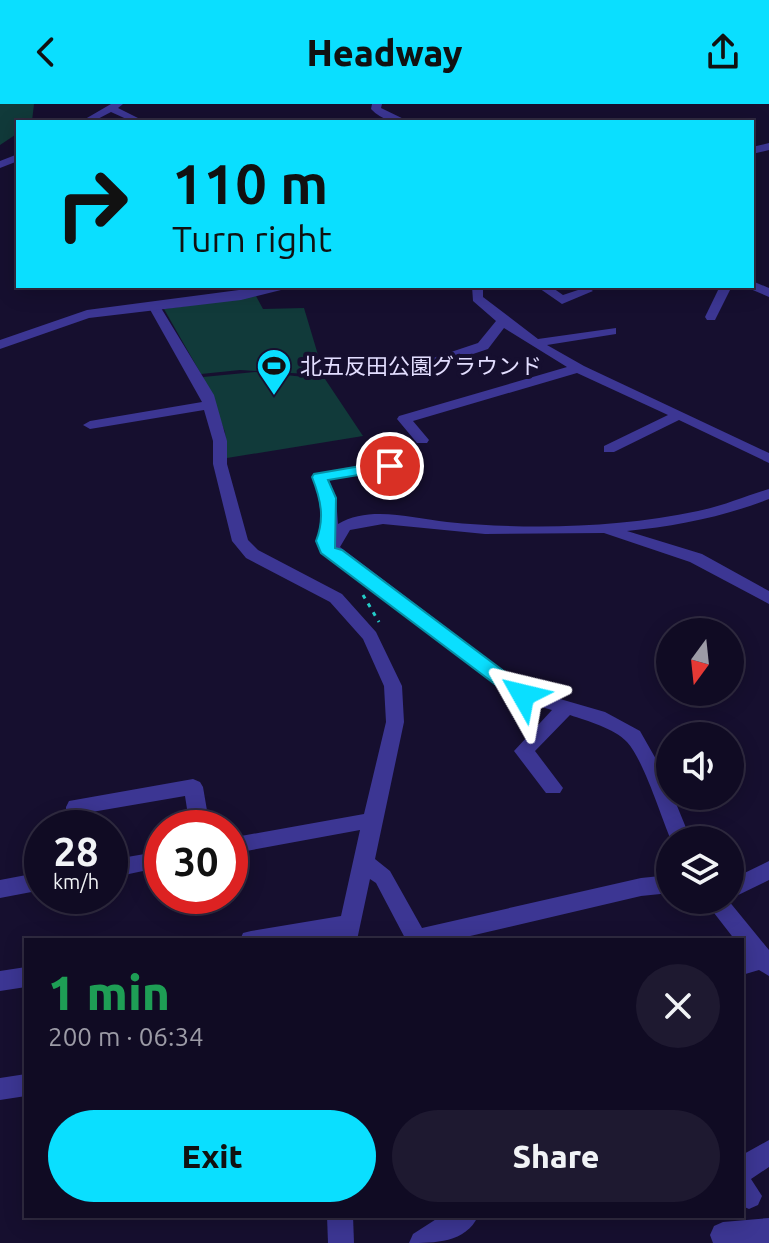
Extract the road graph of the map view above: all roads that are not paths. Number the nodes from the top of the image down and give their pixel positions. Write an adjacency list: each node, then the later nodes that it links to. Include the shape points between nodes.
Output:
1 (377, 104): 5 (street, via 382,115)
2 (114, 106): 3 (street); 4 (street)
3 (89, 120)
4 (138, 120)
5 (398, 120)
6 (276, 288): 11 (street)
7 (477, 288): 13 (street, via 477,298)
8 (545, 288): 10 (street, via 562,300)
9 (725, 288): 12 (street)
10 (587, 291)
11 (154, 306): 16 (street, via 87,314); 19 (street)
12 (711, 317)
13 (504, 320): 15 (street); 17 (street, via 483,346)
14 (611, 331): 15 (street)
15 (537, 343): 18 (street)
16 (0, 345)
17 (432, 363)
18 (579, 368): 20 (street); 22 (street, via 404,419)
19 (210, 405): 21 (street); 34 (street, via 240,541 252,554 336,598 370,636 393,686 395,722)
20 (679, 415): 23 (street); 24 (street)
21 (90, 425)
22 (422, 440)
23 (609, 449)
24 (769, 459)
25 (390, 466): 28 (street, via 320,477 330,526 324,541 329,553)
26 (769, 494): 27 (street, via 700,514)
27 (609, 530): 28 (street, via 452,527 389,518 342,528 334,537); 29 (street, via 696,558)
28 (336, 553): 30 (street, via 523,695)
29 (769, 598)
30 (566, 708): 31 (street, via 524,751); 35 (street, via 598,717 633,736)
31 (553, 788)
32 (76, 810): 33 (street, via 193,787)
33 (197, 810)
34 (373, 820): 36 (street); 37 (street)
35 (675, 826)
36 (248, 843)
37 (364, 862): 44 (street); 46 (street, via 383,877)
38 (769, 870): 39 (street)
39 (744, 883)
40 (24, 884): 42 (street)
41 (656, 885): 47 (street)
42 (0, 889)
43 (725, 914): 48 (street)
44 (348, 932): 45 (street)
45 (275, 938)
46 (416, 938)
47 (421, 938)
48 (741, 938)
49 (744, 942): 50 (street)
50 (758, 963)
51 (24, 977): 52 (street)
52 (0, 981)
53 (24, 1085): 54 (street)
54 (0, 1089)
55 (769, 1152): 56 (street)
56 (744, 1169)
57 (340, 1218): 61 (street)
58 (462, 1218): 62 (street)
59 (769, 1231): 60 (street)
60 (723, 1235)
61 (341, 1243)
62 (422, 1243)

